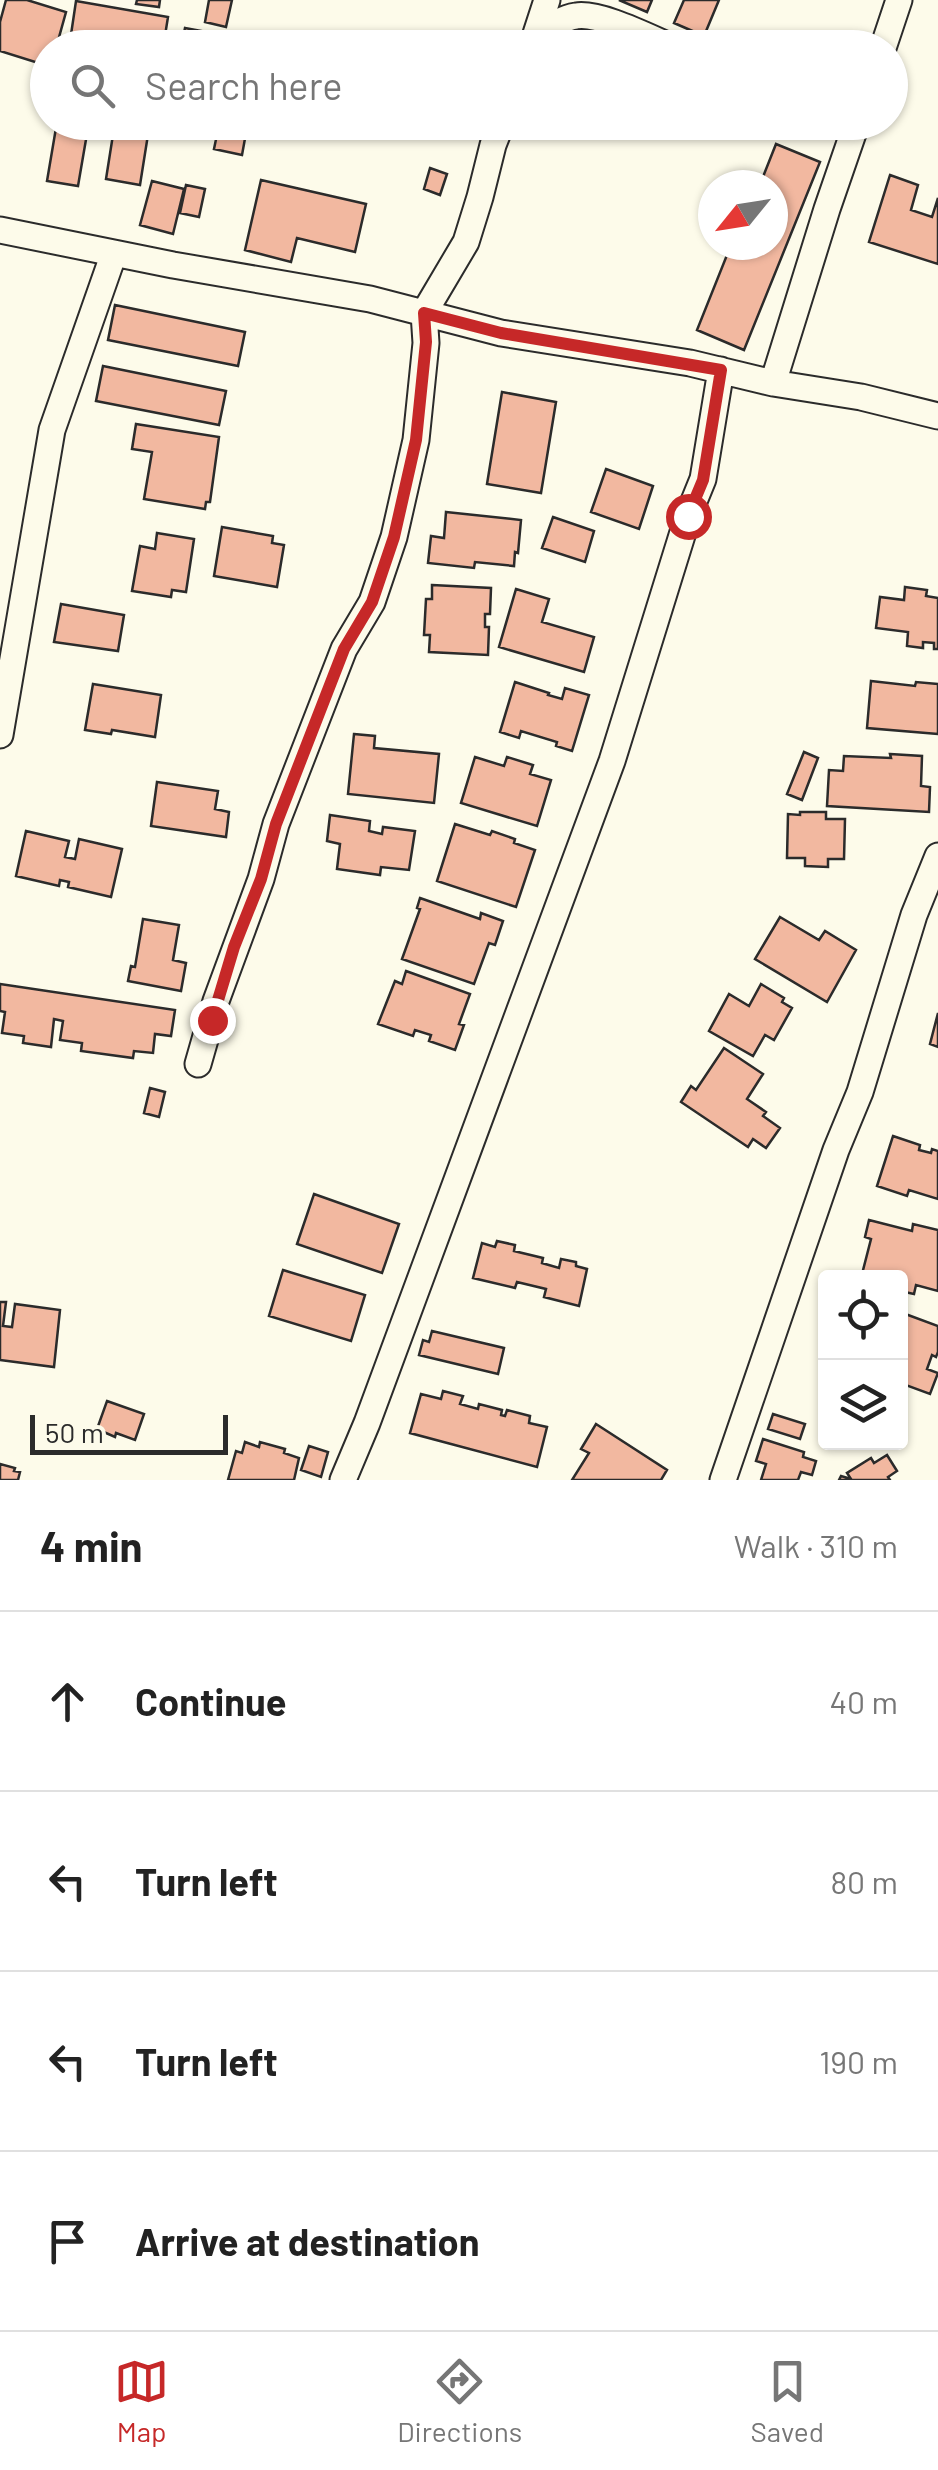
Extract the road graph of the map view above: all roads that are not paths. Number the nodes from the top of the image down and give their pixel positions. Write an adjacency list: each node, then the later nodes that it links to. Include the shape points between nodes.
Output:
1 (548, 0): 3 (street)
2 (899, 0): 6 (street)
3 (538, 30)
4 (549, 30): 5 (street, via 575,16 592,16)
5 (628, 30)
6 (889, 30)
7 (494, 140): 11 (street, via 466,242)
8 (851, 140): 13 (street)
9 (0, 230): 10 (street)
10 (114, 253): 11 (street); 15 (street, via 52,430)
11 (424, 313): 12 (street, via 501,333); 17 (street, via 416,440 394,537 276,824)
12 (721, 370): 13 (street); 18 (street, via 703,480 612,761)
13 (773, 383): 14 (street)
14 (938, 416)
15 (0, 735)
16 (938, 856): 19 (street)
17 (198, 1064)
18 (343, 1480)
19 (723, 1480)

